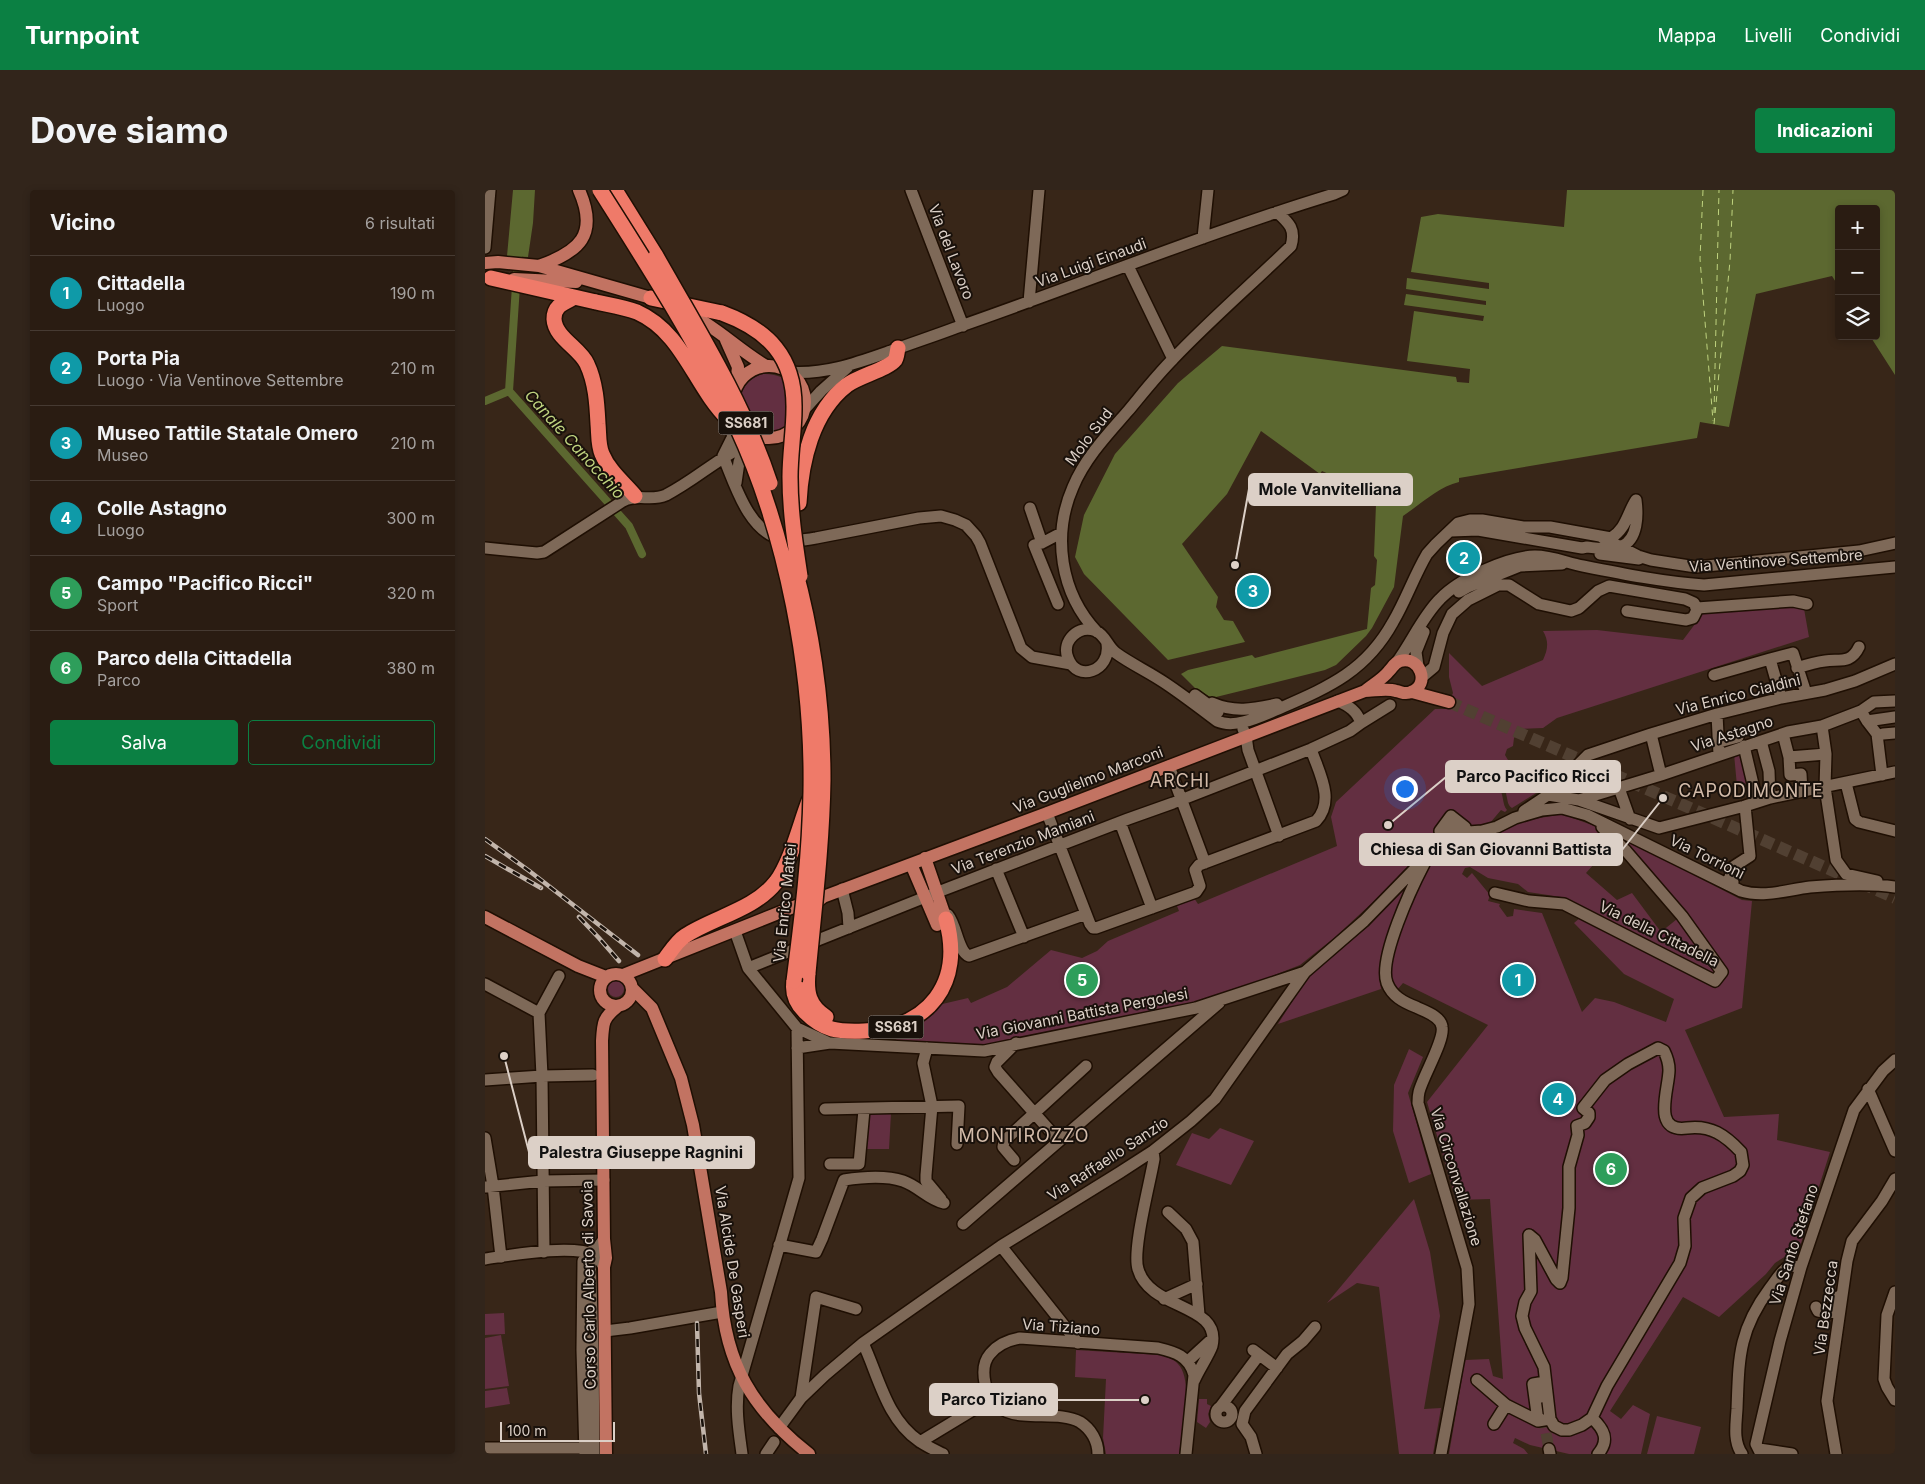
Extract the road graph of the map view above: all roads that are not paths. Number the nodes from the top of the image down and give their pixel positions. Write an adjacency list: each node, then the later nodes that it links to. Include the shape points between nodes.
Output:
1 (490, 190): 11 (street)
2 (579, 190): 16 (main road, via 587,216 583,237 575,248)
3 (600, 190): 29 (highway, Via Enrico Mattei / SS681, bridge, via 693,340)
4 (615, 190): 49 (highway, Via Enrico Mattei / SS681, bridge, via 689,311 736,401 768,477)
5 (911, 190): 20 (street, Via del Lavoro)
6 (1039, 190): 19 (street)
7 (1208, 190): 10 (street)
8 (1343, 190): 9 (street, Via Luigi Einaudi)
9 (1277, 212): 10 (street, Via Luigi Einaudi); 23 (street, Molo Sud, via 1289,223 1294,236 1291,246)
10 (1203, 238): 14 (street, Via Luigi Einaudi)
11 (485, 249): 12 (street)
12 (498, 262): 13 (main road); 16 (main road)
13 (485, 263)
14 (1128, 266): 19 (street, Via Luigi Einaudi); 23 (street)
15 (488, 278): 16 (highway)
16 (537, 278): 17 (highway); 18 (main road, via 603,285)
17 (573, 298): 29 (highway, bridge, via 621,307 653,321 681,350 713,403); 34 (highway, via 557,308 555,323 589,366 599,444 603,457)
18 (651, 298): 21 (main road, via 695,316); 49 (highway, bridge, via 722,313 749,324 766,336 781,355 790,376 795,408 790,503)
19 (1029, 302): 20 (street, Via Luigi Einaudi)
20 (963, 326): 22 (street, Via Luigi Einaudi)
21 (723, 333): 24 (main road); 27 (main road, Via Enrico Mattei, via 737,366)
22 (898, 348): 25 (street, Via Luigi Einaudi); 49 (highway, bridge, via 895,359 888,365 844,387 829,404 813,432 801,476 798,516)
23 (1173, 359): 37 (street, Molo Sud, via 1084,464 1066,506)
24 (767, 366): 26 (main road); 27 (main road, via 745,375)
25 (849, 366): 26 (street, Via Luigi Einaudi, via 816,373); 28 (street, Via Luigi Einaudi)
26 (788, 372): 28 (main road, via 802,389)
27 (734, 394): 29 (main road, Via Enrico Mattei)
28 (803, 411): 30 (main road, via 789,431 775,438)
29 (737, 422): 30 (main road, Via Enrico Mattei); 32 (street, Via Enrico Mattei); 106 (highway, Via Enrico Mattei / SS681, bridge, via 764,496 791,599 804,678)
30 (764, 438): 31 (street)
31 (745, 444): 32 (street); 33 (street)
32 (723, 456): 33 (street); 34 (street, via 666,495)
33 (736, 485): 60 (street, via 757,523 768,534 784,540 821,537 929,517 949,518 965,525 976,536 1020,646 1029,656)
34 (629, 499): 43 (street, via 544,552)
35 (1029, 508): 40 (street)
36 (1449, 531): 38 (street, Molo Sud, via 1458,523 1482,520 1523,527 1551,527); 44 (street, via 1477,530); 76 (street, Molo Sud, via 1427,554 1394,622 1369,657 1340,681)
37 (1061, 533): 40 (street); 52 (street, Molo Sud, via 1065,576)
38 (1601, 537): 39 (street, via 1611,538 1621,530 1636,500 1638,515); 42 (street, Molo Sud)
39 (1630, 538): 42 (street); 45 (street, via 1635,548)
40 (1041, 542): 50 (street, via 1034,545)
41 (1895, 543): 45 (street, via 1859,551 1704,567)
42 (1621, 547): 44 (street); 45 (street, Molo Sud)
43 (485, 548)
44 (1582, 548): 45 (street, via 1594,553)
45 (1648, 559)
46 (1572, 564): 47 (street, Via Ventinove Settembre, via 1704,585); 48 (street, Via Ventinove Settembre, via 1551,557 1532,556 1504,563); 69 (street, Via Ventinove Settembre, via 1520,566 1455,595 1435,615 1417,648)
47 (1895, 567)
48 (1470, 578): 66 (street, Via Guglielmo Marconi, via 1447,592 1431,608)
49 (804, 604): 136 (highway, Via Enrico Mattei / SS681, bridge, via 814,660 823,767 807,983 812,1004 828,1018 844,1022 885,1020 911,1009 930,992 940,971)
50 (1058, 604)
51 (1807, 604): 53 (street, via 1793,602)
52 (1078, 606): 55 (street, Molo Sud); 56 (street, Molo Sud)
53 (1697, 608): 54 (street, via 1694,617 1686,620); 69 (street, via 1685,599 1609,586 1579,608 1568,611 1539,604 1509,585 1498,585 1468,600 1452,614 1443,633 1434,668)
54 (1627, 611)
55 (1076, 632): 56 (street, via 1090,629); 57 (street)
56 (1097, 632): 58 (street, Molo Sud)
57 (1067, 644): 60 (street); 64 (street)
58 (1107, 644): 61 (street, Molo Sud); 63 (street)
59 (1859, 647): 67 (street, via 1845,660)
60 (1041, 659): 64 (street)
61 (1126, 659): 63 (street); 70 (street, Molo Sud)
62 (1770, 659): 67 (street, via 1793,653); 68 (street); 75 (street)
63 (1105, 662): 64 (street, via 1089,671)
64 (1071, 664)
65 (1895, 664): 73 (street, Via Enrico Cialdini, via 1855,681)
66 (1393, 667): 69 (main road, via 1407,660); 71 (main road, via 1389,682); 72 (main road, Via Guglielmo Marconi)
67 (1797, 668): 73 (street)
68 (1714, 675)
69 (1418, 680): 71 (main road, Via Guglielmo Marconi, via 1404,693)
70 (1165, 683): 74 (street, Molo Sud); 83 (street, Molo Sud, via 1217,721)
71 (1396, 690): 72 (main road, Via Guglielmo Marconi)
72 (1365, 691): 77 (main road, Via Guglielmo Marconi)
73 (1806, 693): 75 (street, Via Enrico Cialdini)
74 (1195, 695): 76 (street, Molo Sud, via 1235,710); 83 (street, Molo Sud)
75 (1781, 698): 80 (street, Via Enrico Cialdini)
76 (1300, 700): 83 (street, Molo Sud)
77 (1338, 701): 84 (street, via 1352,709); 89 (main road, Via Guglielmo Marconi)
78 (1895, 701): 81 (street, Via Astagno, via 1874,702)
79 (1390, 705): 84 (street, Via Terenzio Mamiani)
80 (1717, 714): 86 (street, Via Enrico Cialdini); 91 (street)
81 (1864, 716): 82 (street); 85 (street, Via Astagno); 88 (street)
82 (1895, 717)
83 (1237, 723): 89 (street, Molo Sud, via 1243,727)
84 (1361, 723): 93 (street, Via Terenzio Mamiani)
85 (1822, 726): 87 (street, Via Astagno); 94 (street)
86 (1651, 734): 100 (street); 107 (street, Via Enrico Cialdini, via 1588,755)
87 (1783, 734): 90 (street, Via Astagno); 96 (street)
88 (1884, 734): 101 (street)
89 (1246, 736): 97 (main road, Via Guglielmo Marconi); 98 (street)
90 (1761, 741): 92 (street, Via Astagno); 108 (street, via 1769,771)
91 (1719, 742): 92 (street); 95 (street)
92 (1741, 742): 95 (street, Via Astagno); 111 (street)
93 (1311, 749): 98 (street, Via Terenzio Mamiani); 120 (street, via 1326,795 1322,814 1317,821)
94 (1826, 754): 96 (street); 103 (street)
95 (1719, 755): 100 (street, Via Astagno)
96 (1789, 757): 105 (street, via 1789,775 1801,774)
97 (1169, 766): 109 (street); 114 (main road, Via Guglielmo Marconi)
98 (1255, 770): 109 (street, Via Terenzio Mamiani); 120 (street)
99 (1895, 772): 101 (street)
100 (1661, 775): 104 (street, Via Astagno)
101 (1882, 775): 102 (street)
102 (1846, 783): 103 (street); 119 (street, via 1855,819)
103 (1825, 787): 105 (street); 127 (street, via 1836,860 1847,874)
104 (1619, 788): 110 (street, Via Astagno); 117 (street)
105 (1801, 791): 108 (street)
106 (811, 794): 136 (highway, Via Enrico Mattei / SS681, bridge, via 806,888 793,990 797,1002 810,1016 836,1031 862,1031 897,1026 920,1014 936,998 949,972 951,937); 140 (highway, SS681, bridge, via 776,882 757,900 683,937)
107 (1548, 795): 110 (street); 113 (street); 116 (street)
108 (1770, 798): 111 (street)
109 (1181, 800): 118 (street, Via Terenzio Mamiani); 124 (street)
110 (1579, 800): 117 (street)
111 (1757, 801): 112 (street)
112 (1745, 806): 117 (street, via 1659,828); 128 (street, via 1750,856 1733,867 1729,880 1733,882)
113 (1541, 810): 115 (street, Via Torrioni, via 1562,808); 116 (street, Via Torrioni)
114 (1047, 813): 121 (street); 123 (main road, Via Guglielmo Marconi)
115 (1587, 815): 128 (street, Via Torrioni); 131 (street, Via della Cittadella, via 1626,851 1682,916 1722,972 1715,981 1564,904 1529,901)
116 (1515, 818): 122 (street, Via Raffaello Sanzio, via 1497,827 1449,836)
117 (1630, 819)
118 (1120, 822): 121 (street, Via Terenzio Mamiani); 133 (street)
119 (1895, 831)
120 (1279, 836): 124 (street)
121 (1060, 845): 126 (street, Via Terenzio Mamiani); 134 (street)
122 (1425, 857): 143 (street, Via Raffaello Sanzio, via 1363,921); 233 (street, Via Circonvallazione, via 1399,918 1385,977 1397,997 1432,1015 1443,1028 1419,1092 1418,1103 1467,1268 1469,1304)
123 (925, 858): 125 (main road, Via Guglielmo Marconi); 132 (main road)
124 (1205, 863): 133 (street, via 1195,870 1200,884 1198,890)
125 (911, 864): 130 (main road, Via Guglielmo Marconi); 132 (main road)
126 (996, 869): 132 (street, Via Terenzio Mamiani); 139 (street)
127 (1882, 885): 128 (street, Via Torrioni, via 1811,887 1755,895); 129 (street, Via Torrioni)
128 (1731, 886)
129 (1895, 887)
130 (842, 890): 137 (street); 138 (main road, Via Guglielmo Marconi)
131 (1495, 893)
132 (933, 897): 136 (main road, Via Enrico Mattei); 137 (street, Via Terenzio Mamiani)
133 (1152, 908): 134 (street, via 1097,928 1091,926)
134 (1087, 914): 139 (street)
135 (485, 917): 141 (main road)
136 (943, 919): 139 (street, via 952,921 966,956)
137 (849, 928): 142 (street, Via Terenzio Mamiani)
138 (735, 931): 140 (main road, Via Guglielmo Marconi); 142 (street)
139 (1024, 937)
140 (660, 961): 144 (main road, Via Guglielmo Marconi); 148 (main road, Via Guglielmo Marconi)
141 (578, 966): 146 (main road); 149 (main road)
142 (748, 968): 154 (street)
143 (1305, 972): 150 (street, Via Giovanni Battista Pergolesi); 173 (street, Via Raffaello Sanzio, via 1215,1099)
144 (623, 975): 146 (main road); 148 (main road)
145 (559, 976): 152 (street)
146 (607, 977): 149 (main road)
147 (485, 984): 152 (street)
148 (632, 987): 151 (main road, via 631,998); 153 (main road, Via Alcide De Gasperi, via 652,1008)
149 (600, 989): 151 (main road, via 609,1005)
150 (1222, 1000): 156 (street, Via Giovanni Battista Pergolesi); 170 (street)
151 (621, 1005): 153 (main road, Via Alcide De Gasperi, via 642,1009); 177 (main road, Corso Carlo Alberto di Savoia, via 606,1017 603,1024)
152 (539, 1013): 162 (street)
153 (657, 1023): 197 (main road, Via Alcide De Gasperi, via 681,1078 693,1125)
154 (797, 1028): 155 (street, Via Giovanni Battista Pergolesi); 157 (street)
155 (830, 1043): 157 (street, Via Giovanni Battista Pergolesi); 158 (street, Via Giovanni Battista Pergolesi)
156 (1016, 1043): 158 (street, Via Giovanni Battista Pergolesi, via 984,1051); 168 (street, via 995,1067)
157 (797, 1048): 183 (street, via 799,1178)
158 (927, 1048): 165 (street, via 923,1063)
159 (1895, 1060): 164 (street, Via Santo Stefano)
160 (1086, 1066): 168 (street)
161 (593, 1075): 162 (street)
162 (542, 1076): 163 (street); 178 (street)
163 (485, 1080)
164 (1869, 1088): 172 (street); 190 (street, Via Santo Stefano, via 1854,1110)
165 (932, 1106): 167 (street); 171 (street, via 959,1106); 183 (street, via 925,1175 943,1201 937,1201 903,1181 875,1177 844,1180 815,1252)
166 (825, 1109): 167 (street)
167 (863, 1110): 175 (street, via 859,1164)
168 (1035, 1114): 170 (street); 174 (street, via 1003,1143)
169 (485, 1138): 179 (street)
170 (1059, 1141): 181 (street)
171 (957, 1144)
172 (1895, 1150)
173 (1153, 1151): 184 (street, Via Raffaello Sanzio); 194 (street, via 1137,1267 1145,1285)
174 (1014, 1160)
175 (829, 1164)
176 (1895, 1179): 192 (street, Via Bezzecca, via 1852,1241)
177 (604, 1180): 178 (street); 182 (main road, Corso Carlo Alberto di Savoia)
178 (543, 1181): 179 (street); 185 (street)
179 (489, 1187): 187 (street)
180 (1167, 1212): 191 (street, via 1191,1237)
181 (963, 1224)
182 (604, 1239): 186 (street, via 599,1246); 189 (main road, Corso Carlo Alberto di Savoia)
183 (779, 1245): 207 (street)
184 (1001, 1246): 202 (street, Via Raffaello Sanzio); 203 (street)
185 (544, 1252): 186 (street); 187 (street)
186 (586, 1252): 189 (street, via 596,1255); 224 (street, Corso Carlo Alberto di Savoia, via 582,1350)
187 (501, 1257): 188 (street)
188 (485, 1259)
189 (604, 1267): 201 (main road, Corso Carlo Alberto di Savoia)
190 (1801, 1267): 225 (street, Via Santo Stefano, via 1756,1444); 235 (street, via 1790,1266 1782,1272 1748,1324 1740,1350 1737,1377 1735,1435)
191 (1197, 1284): 194 (street); 199 (street)
192 (1843, 1288): 195 (street, via 1839,1290 1829,1313 1817,1312); 237 (street, Via Bezzecca, via 1827,1401)
193 (1895, 1292): 198 (street)
194 (1164, 1299): 199 (street)
195 (1816, 1307)
196 (856, 1309): 210 (street, via 816,1297)
197 (722, 1312): 201 (street); 207 (main road, Via Alcide De Gasperi, via 731,1353)
198 (1891, 1312): 212 (street, via 1884,1379)
199 (1199, 1315): 204 (street, via 1208,1322 1212,1339 1211,1349)
200 (1315, 1327): 206 (street)
201 (605, 1331): 224 (main road, Corso Carlo Alberto di Savoia)
202 (863, 1343): 210 (street, Via Raffaello Sanzio); 222 (street, via 887,1404 905,1429)
203 (1079, 1343): 205 (street, Via Tiziano, via 1158,1348); 211 (street, Via Tiziano, via 1026,1338 1007,1340 990,1354 983,1369)
204 (1202, 1355): 205 (street); 209 (street)
205 (1186, 1360): 209 (street)
206 (1277, 1368): 213 (street, via 1256,1352); 215 (street)
207 (742, 1377): 220 (main road, Via Alcide De Gasperi); 226 (street, via 737,1395)
208 (1477, 1380): 214 (street)
209 (1194, 1381): 231 (street)
210 (801, 1398): 220 (street, Via Raffaello Sanzio)
211 (991, 1400): 222 (street); 230 (street, via 1016,1414 1074,1419 1089,1429 1095,1438)
212 (1895, 1400)
213 (1224, 1402): 215 (street); 219 (street, via 1231,1410)
214 (1506, 1405): 217 (street); 218 (street)
215 (1245, 1411): 219 (street)
216 (1592, 1418): 217 (street, via 1569,1430 1562,1430); 217 (street, via 1607,1386 1681,1263 1685,1246 1684,1218 1691,1198 1702,1188 1733,1176 1743,1165 1741,1152 1719,1132 1705,1127 1678,1129 1671,1126 1664,1108 1669,1070 1664,1051 1658,1048 1605,1080 1585,1109 1588,1120 1577,1126 1569,1167 1569,1208 1561,1283 1535,1240 1528,1236 1531,1291 1522,1316 1544,1367); 234 (street, via 1603,1428 1605,1436)
217 (1544, 1419)
218 (1494, 1424)
219 (1233, 1425): 232 (street, via 1251,1437)
220 (779, 1428): 228 (main road, Via Alcide De Gasperi)
221 (774, 1442): 227 (street)
222 (920, 1442): 229 (street)
223 (485, 1448): 224 (street)
224 (595, 1451)
225 (1760, 1452): 236 (street)
226 (742, 1454)
227 (766, 1454)
228 (809, 1454)
229 (943, 1454)
230 (1098, 1454)
231 (1186, 1454)
232 (1256, 1454)
233 (1441, 1454)
234 (1598, 1454)
235 (1742, 1454)
236 (1786, 1454)
237 (1836, 1454)

